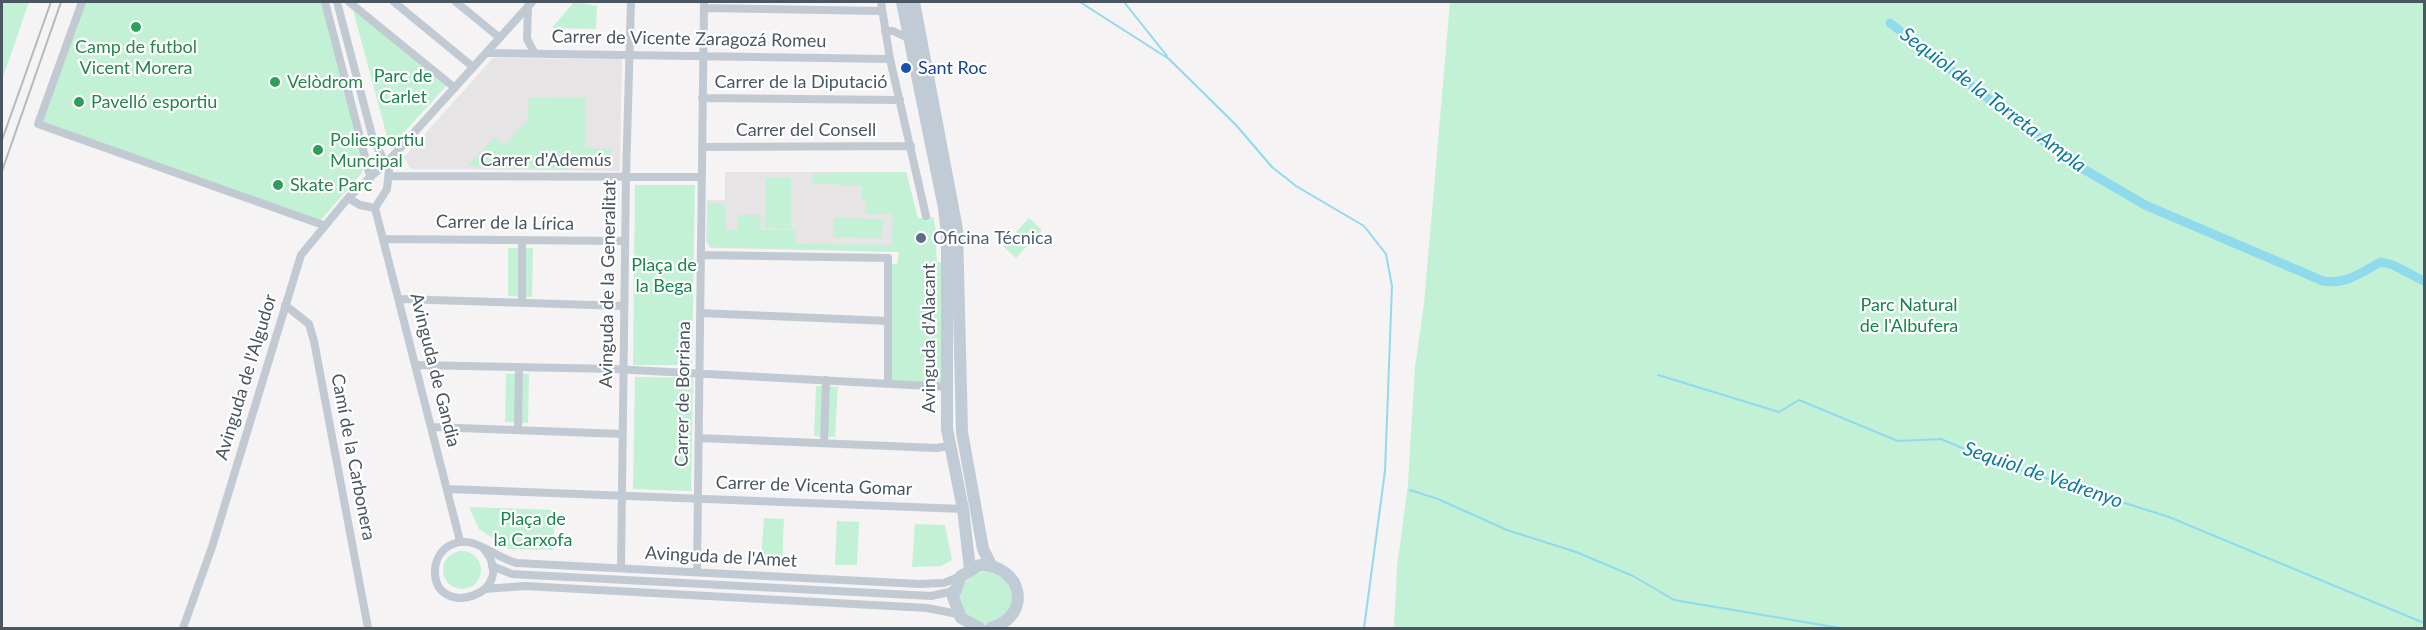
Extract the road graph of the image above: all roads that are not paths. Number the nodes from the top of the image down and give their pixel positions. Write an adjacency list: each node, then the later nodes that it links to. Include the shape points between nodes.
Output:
1 (82, 2): 35 (street, via 38,124)
2 (325, 2): 28 (street)
3 (337, 2): 27 (street, via 373,139)
4 (349, 2): 22 (street)
5 (394, 2): 21 (street)
6 (456, 2): 14 (street)
7 (631, 2): 18 (street, Avinguda de la Generalitat)
8 (902, 2): 15 (main road, Avinguda d'Alacant)
9 (914, 2): 65 (main road, Avinguda d'Alacant, via 957,229 962,432 983,549)
10 (530, 4): 14 (street, Avinguda de l'Algudor); 17 (street, via 527,39)
11 (704, 5): 12 (street); 19 (street, Carrer de Borriana)
12 (881, 6): 13 (street)
13 (885, 31): 15 (street); 20 (street)
14 (500, 38): 16 (street, Avinguda de l'Algudor)
15 (908, 38): 52 (main road, Avinguda d'Alacant, via 944,208)
16 (488, 52): 17 (street, Carrer de Vicente Zaragozá Romeu); 21 (street, Avinguda de l'Algudor)
17 (534, 52): 18 (street, Carrer de Vicente Zaragozá Romeu)
18 (631, 55): 19 (street, Carrer de Vicente Zaragozá Romeu); 30 (street, Avinguda de la Generalitat)
19 (703, 56): 20 (street, Carrer de Vicente Zaragozá Romeu); 23 (street, Carrer de Borriana)
20 (890, 59): 24 (street)
21 (474, 67): 22 (street, Avinguda de l'Algudor)
22 (455, 88): 27 (street, Avinguda de l'Algudor)
23 (702, 98): 24 (street, Carrer de la Diputació); 26 (street, Carrer de Borriana)
24 (900, 100): 25 (street)
25 (911, 146): 26 (street, Carrer del Consell); 34 (street)
26 (702, 147): 31 (street, Carrer de Borriana)
27 (386, 161): 28 (street, Avinguda de l'Algudor); 29 (street)
28 (370, 176): 32 (street, Avinguda de l'Algudor)
29 (390, 176): 30 (street, Carrer d'Ademús); 33 (street, via 384,198)
30 (626, 177): 31 (street, Carrer d'Ademús); 38 (street, Avinguda de la Generalitat)
31 (701, 177): 39 (street, Carrer de Borriana)
32 (348, 198): 33 (street, via 360,206); 35 (street, Avinguda de l'Algudor)
33 (375, 208): 36 (street, Avinguda de Gandia)
34 (926, 216)
35 (323, 225): 42 (street, Avinguda de l'Algudor, via 300,255)
36 (385, 239): 37 (street, Carrer de la Lírica); 40 (street, Avinguda de Gandia)
37 (522, 240): 38 (street, Carrer de la Lírica); 41 (street)
38 (625, 241): 43 (street, Avinguda de la Generalitat)
39 (700, 255): 44 (street, Carrer de Borriana); 45 (street, via 886,257)
40 (400, 299): 41 (street); 46 (street, Avinguda de Gandia)
41 (522, 303): 43 (street)
42 (285, 305): 73 (street, Avinguda de l'Algudor, via 212,547); 74 (street, Camí de la Carbonera, via 309,324 314,341)
43 (624, 306): 48 (street, Avinguda de la Generalitat)
44 (700, 313): 45 (street); 49 (street, Carrer de Borriana)
45 (888, 321): 51 (street)
46 (416, 364): 47 (street); 53 (street, Avinguda de Gandia)
47 (519, 367): 48 (street); 54 (street)
48 (623, 370): 49 (street); 55 (street, Avinguda de la Generalitat)
49 (699, 374): 50 (street); 56 (street, Carrer de Borriana)
50 (826, 380): 51 (street); 57 (street)
51 (888, 383): 52 (street)
52 (947, 387): 58 (main road, Avinguda d'Alacant)
53 (432, 427): 54 (street); 59 (street, Avinguda de Gandia)
54 (519, 430): 55 (street)
55 (622, 434): 60 (street, Avinguda de la Generalitat)
56 (699, 438): 57 (street); 61 (street, Carrer de Borriana)
57 (824, 443): 58 (street)
58 (950, 446): 62 (main road, Avinguda d'Alacant)
59 (448, 489): 60 (street, Carrer de Vicenta Gomar); 63 (street, Avinguda de Gandia)
60 (622, 495): 61 (street, Carrer de Vicenta Gomar); 67 (street, Avinguda de la Generalitat)
61 (698, 498): 62 (street, Carrer de Vicenta Gomar); 68 (street, Carrer de Borriana)
62 (963, 509): 69 (main road, Avinguda d'Alacant)
63 (460, 541): 64 (street); 70 (street, via 440,554 437,581 449,595 458,598 476,596)
64 (483, 548): 66 (street); 67 (street, Avinguda de l'Amet, via 517,563)
65 (992, 565): 69 (main road); 72 (main road, via 1002,569 1016,585 1016,608)
66 (492, 566): 69 (street, Avinguda de l'Amet, via 512,574 931,596 942,595); 70 (street)
67 (621, 568): 68 (street, Avinguda de l'Amet)
68 (697, 572): 69 (street, Avinguda de l'Amet, via 932,584)
69 (962, 578): 71 (main road, Avinguda d'Alacant, via 953,597)
70 (485, 589): 71 (street, via 525,586 927,608)
71 (958, 614): 75 (main road)
72 (999, 627)
73 (183, 628)
74 (368, 628)
75 (980, 628)

